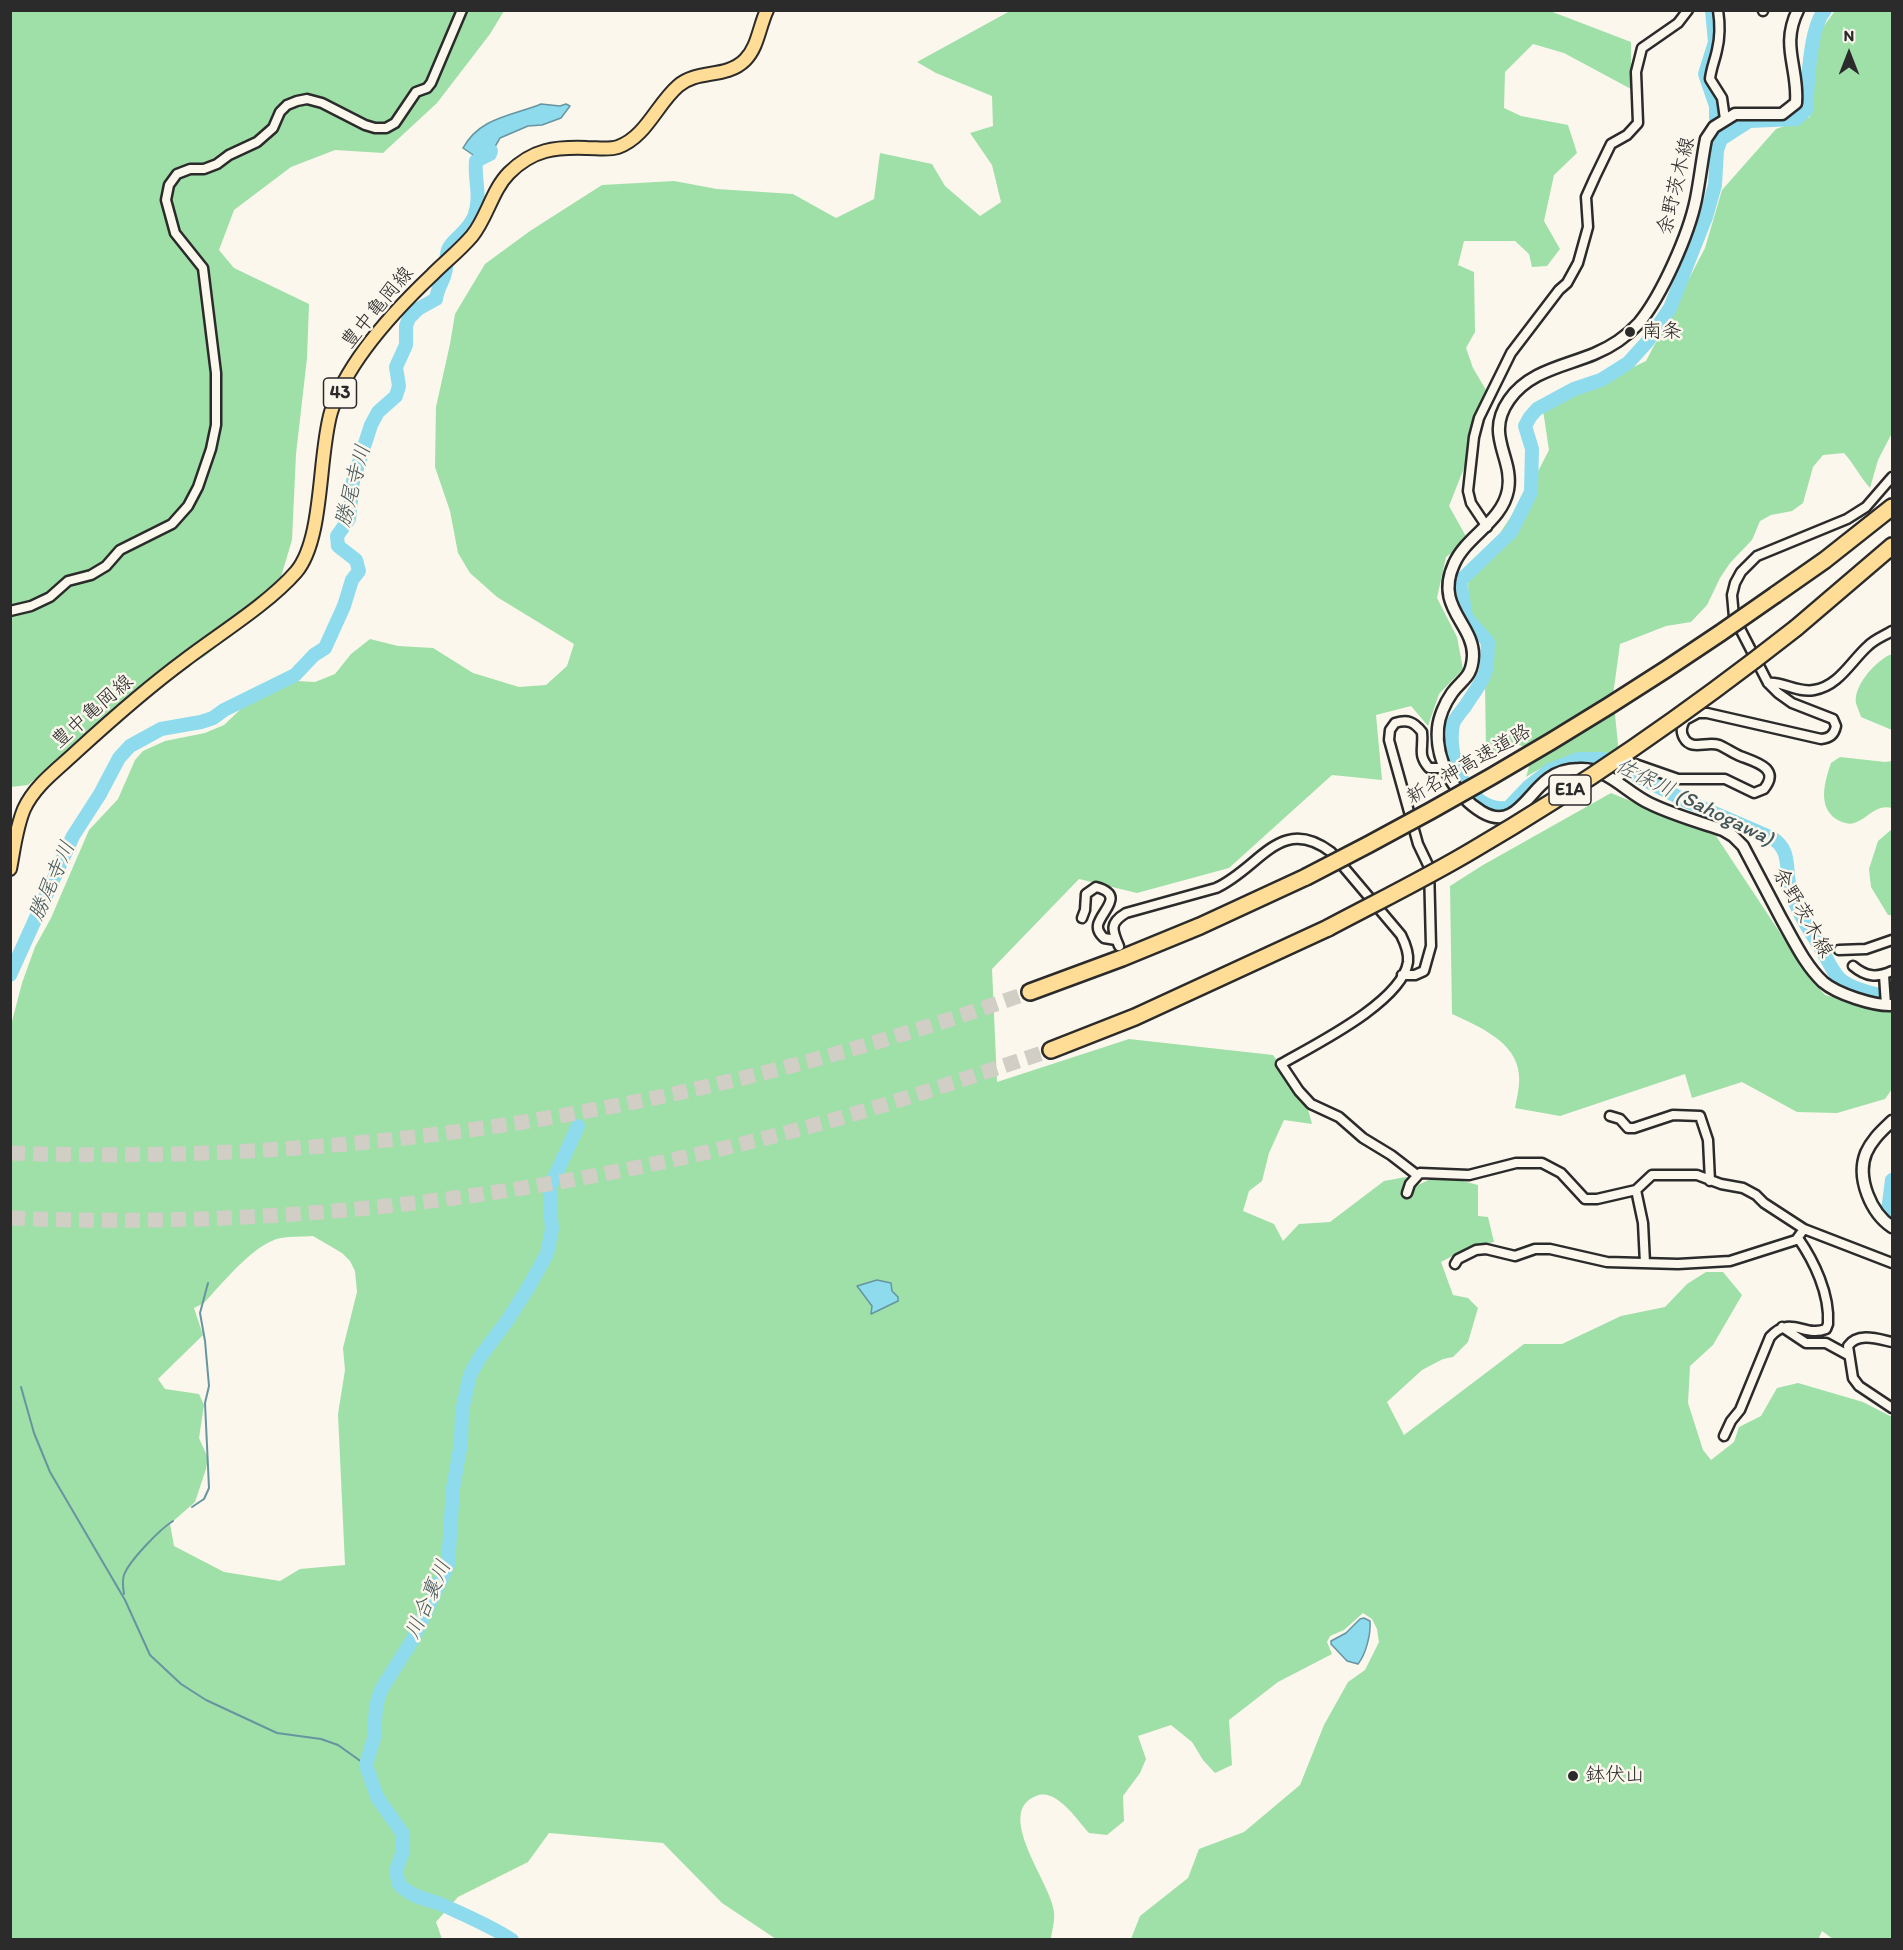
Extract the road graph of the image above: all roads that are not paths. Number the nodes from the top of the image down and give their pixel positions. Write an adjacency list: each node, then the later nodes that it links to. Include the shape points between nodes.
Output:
1 (462, 10): 11 (street, via 431,83 416,93 386,128 365,125 322,103 297,101 280,112 273,128 258,142 217,164 177,174 169,184 166,200 175,233 203,268 216,373 216,424 198,487 172,524 120,550 92,575 68,581 32,606)
2 (767, 10): 16 (main road, 豊中亀岡線 / 43, via 755,45 743,63 726,72 691,78 678,85 630,140 616,147 546,150 529,157 506,175 472,236 400,306 344,382 327,431 314,529 298,570 280,589 119,713 36,789 18,826)
3 (1688, 10): 9 (street, via 1678,23 1642,48 1636,72 1638,123 1611,144 1586,197 1588,227 1578,263 1567,284 1511,353 1482,408 1474,437 1468,491)
4 (1718, 10): 6 (street, via 1717,51 1710,79 1722,98)
5 (1798, 10): 6 (main road, via 1789,41 1796,103 1782,114 1750,112)
6 (1720, 122): 9 (main road, 余野茨木線, via 1706,139 1696,200 1679,250 1640,321 1614,344 1554,367 1509,399 1498,430 1508,489)
7 (1893, 477): 13 (street, via 1866,507 1847,519 1767,551 1741,572 1732,595 1734,617)
8 (1893, 507): 23 (highway, 新名神高速道路 / E1A, bridge, via 1707,644 1520,761 1392,833 1200,926)
9 (1487, 527): 14 (main road, 余野茨木線, via 1454,562 1450,575 1450,603 1471,642 1473,656 1465,681 1453,691 1441,714 1438,729)
10 (1893, 546): 25 (highway, E1A, bridge, via 1796,628 1693,706 1473,850 1328,928 1135,1017)
11 (10, 611)
12 (1893, 632): 13 (street, via 1868,646 1840,676 1816,690)
13 (1768, 683): 15 (street, via 1792,703 1833,720 1836,726 1831,736 1810,737 1707,713 1685,720 1682,732 1684,739 1694,745 1720,746 1760,763 1769,779 1760,792 1754,793 1725,779 1678,779 1641,764 1631,765)
14 (1444, 768): 15 (main road, 余野茨木線, via 1466,800 1484,814 1500,817 1516,812 1547,779 1566,770 1594,769); 22 (street, via 1429,768 1422,760 1422,732 1416,725 1403,720 1389,730 1418,844 1429,867 1431,946 1427,965 1414,975)
15 (1616, 779): 24 (main road, 余野茨木線, via 1649,804 1733,836 1743,846 1800,952 1818,977 1834,988 1874,1003)
16 (10, 869)
17 (1082, 918): 22 (street, via 1086,894 1096,887 1104,889 1110,901 1098,932 1118,943 1113,927 1117,918 1216,888 1242,873 1278,842 1306,838 1331,852 1401,935 1408,962)
18 (1893, 940): 19 (street, via 1866,949)
19 (1839, 950)
20 (1853, 966): 21 (street, via 1874,976)
21 (1888, 973): 24 (street)
22 (1402, 975): 28 (street, via 1369,1012 1281,1065 1311,1104 1339,1117 1362,1138)
23 (1030, 992)
24 (1888, 1003)
25 (1051, 1050)
26 (1610, 1116): 29 (street, via 1620,1119 1628,1128 1672,1114 1700,1116 1708,1140)
27 (1893, 1120): 32 (main road, via 1873,1140 1865,1155 1863,1172 1876,1211)
28 (1417, 1175): 30 (street, via 1469,1175 1516,1162 1542,1163 1562,1173 1586,1199); 31 (street)
29 (1710, 1181): 30 (street, via 1697,1175 1652,1175); 33 (street, via 1743,1188)
30 (1636, 1190): 35 (street)
31 (1407, 1193)
32 (1893, 1227)
33 (1804, 1229): 34 (street); 36 (street)
34 (1798, 1238): 35 (street, via 1730,1261); 38 (street, via 1822,1285 1828,1324 1820,1331)
35 (1645, 1263): 37 (street, via 1607,1262 1550,1249 1515,1256 1486,1249 1476,1250)
36 (1893, 1263)
37 (1455, 1264)
38 (1782, 1327): 40 (street, via 1806,1343 1826,1343); 42 (street, via 1770,1337 1740,1410)
39 (1893, 1342): 40 (street, via 1857,1338 1848,1346)
40 (1848, 1355): 41 (street, via 1859,1386)
41 (1893, 1408)
42 (1724, 1436)

